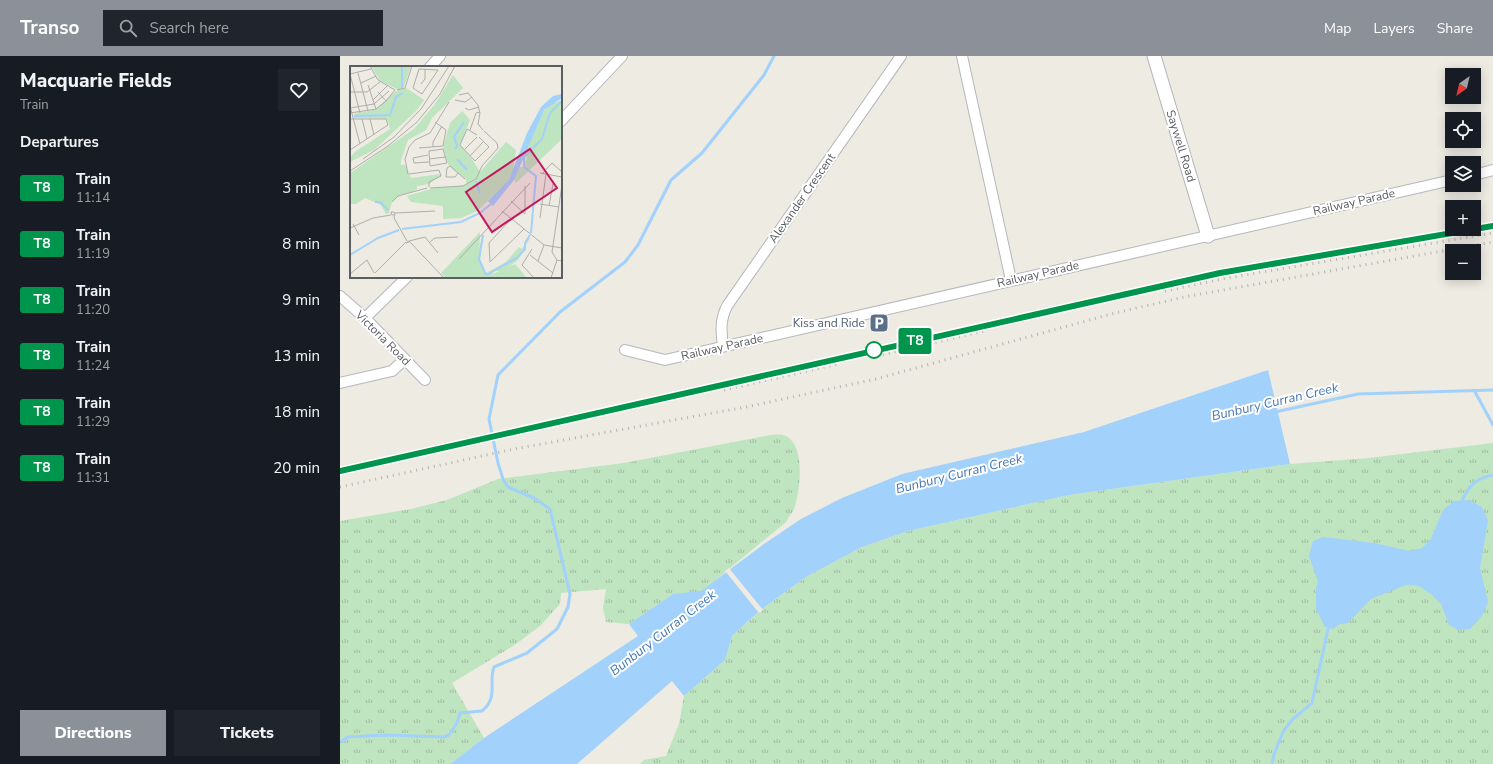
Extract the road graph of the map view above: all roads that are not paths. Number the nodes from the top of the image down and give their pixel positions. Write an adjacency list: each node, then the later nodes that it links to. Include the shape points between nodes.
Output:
1 (440, 56): 6 (street)
2 (622, 56): 7 (street)
3 (901, 56): 16 (street, Alexander Crescent, via 727,306 721,325)
4 (962, 56): 13 (street)
5 (1157, 57): 11 (street, Saywell Road)
6 (431, 66)
7 (562, 120)
8 (1493, 170): 9 (street)
9 (1481, 173)
10 (1445, 182): 11 (street, Railway Parade)
11 (1208, 236): 13 (street, Railway Parade)
12 (406, 278): 15 (street)
13 (1011, 280): 16 (street, Railway Parade)
14 (340, 296): 15 (street, Victoria Road)
15 (364, 318): 18 (street, Victoria Road)
16 (723, 346): 17 (street, Railway Parade, via 665,360)
17 (625, 350)
18 (404, 360): 19 (street, Victoria Road); 20 (street, via 392,371)
19 (425, 380)
20 (340, 383)

